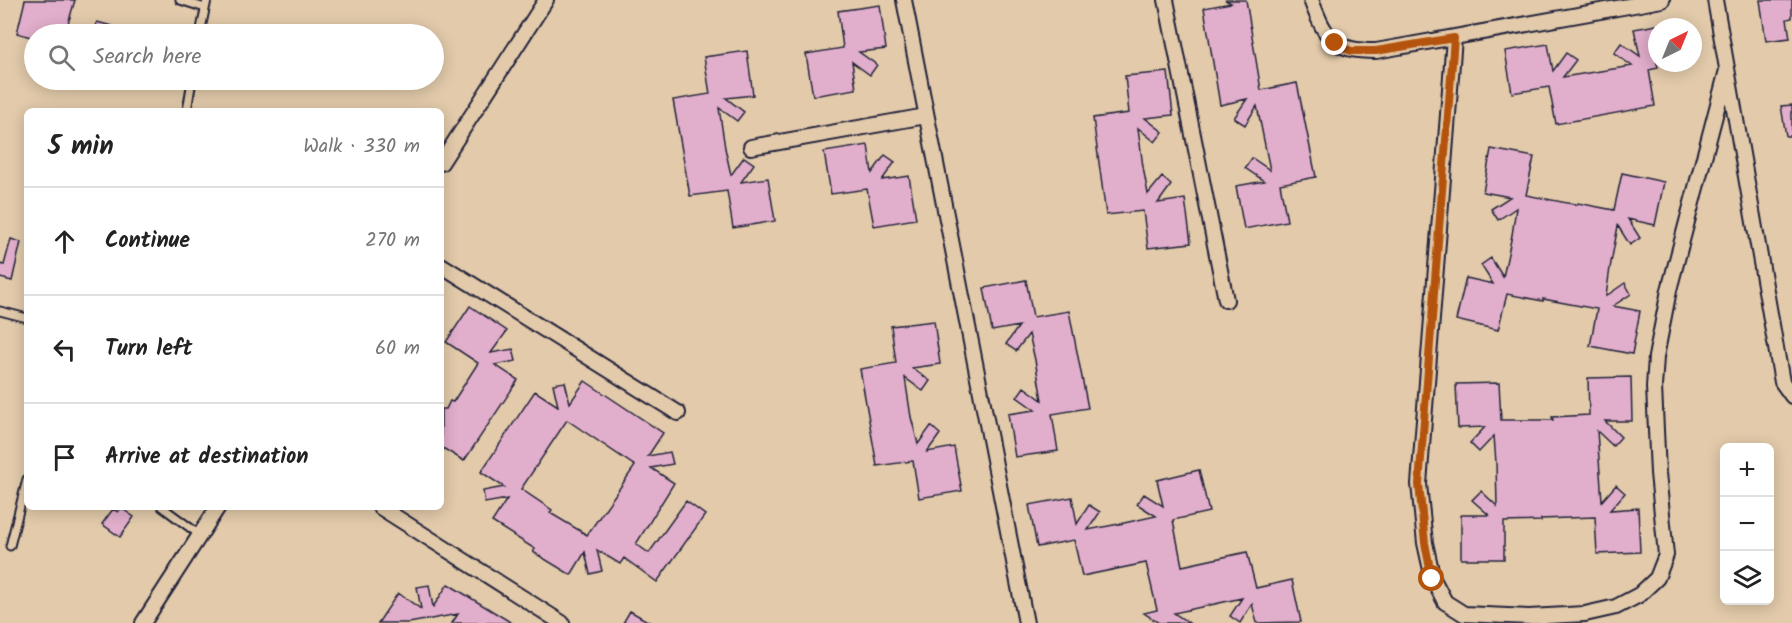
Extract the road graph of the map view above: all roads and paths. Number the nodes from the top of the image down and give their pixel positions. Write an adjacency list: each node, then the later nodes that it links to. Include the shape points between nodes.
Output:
1 (180, 0): 8 (lane)
2 (546, 0): 16 (street)
3 (904, 0): 14 (street)
4 (1166, 0): 18 (street)
5 (1311, 0): 10 (street, via 1335,43 1351,51 1376,51)
6 (1662, 0): 10 (street)
7 (1715, 0): 11 (street)
8 (206, 4): 9 (lane)
9 (203, 24)
10 (1454, 38): 11 (street, via 1419,484 1432,579 1445,602 1472,615 1585,614 1616,607 1639,595 1657,578 1666,555 1658,472 1656,357 1669,290)
11 (1727, 70): 21 (street, via 1782,382)
12 (190, 90): 13 (lane)
13 (187, 108)
14 (926, 116): 15 (street); 31 (street)
15 (751, 147)
16 (444, 158)
17 (444, 267): 22 (street)
18 (1226, 300)
19 (0, 311): 20 (lane)
20 (24, 317)
21 (1792, 396)
22 (678, 413)
23 (24, 491): 28 (lane)
24 (166, 510): 27 (lane)
25 (216, 510): 27 (street)
26 (385, 510): 30 (street)
27 (200, 535): 29 (street)
28 (10, 546)
29 (143, 623)
30 (562, 623)
31 (1026, 623)

